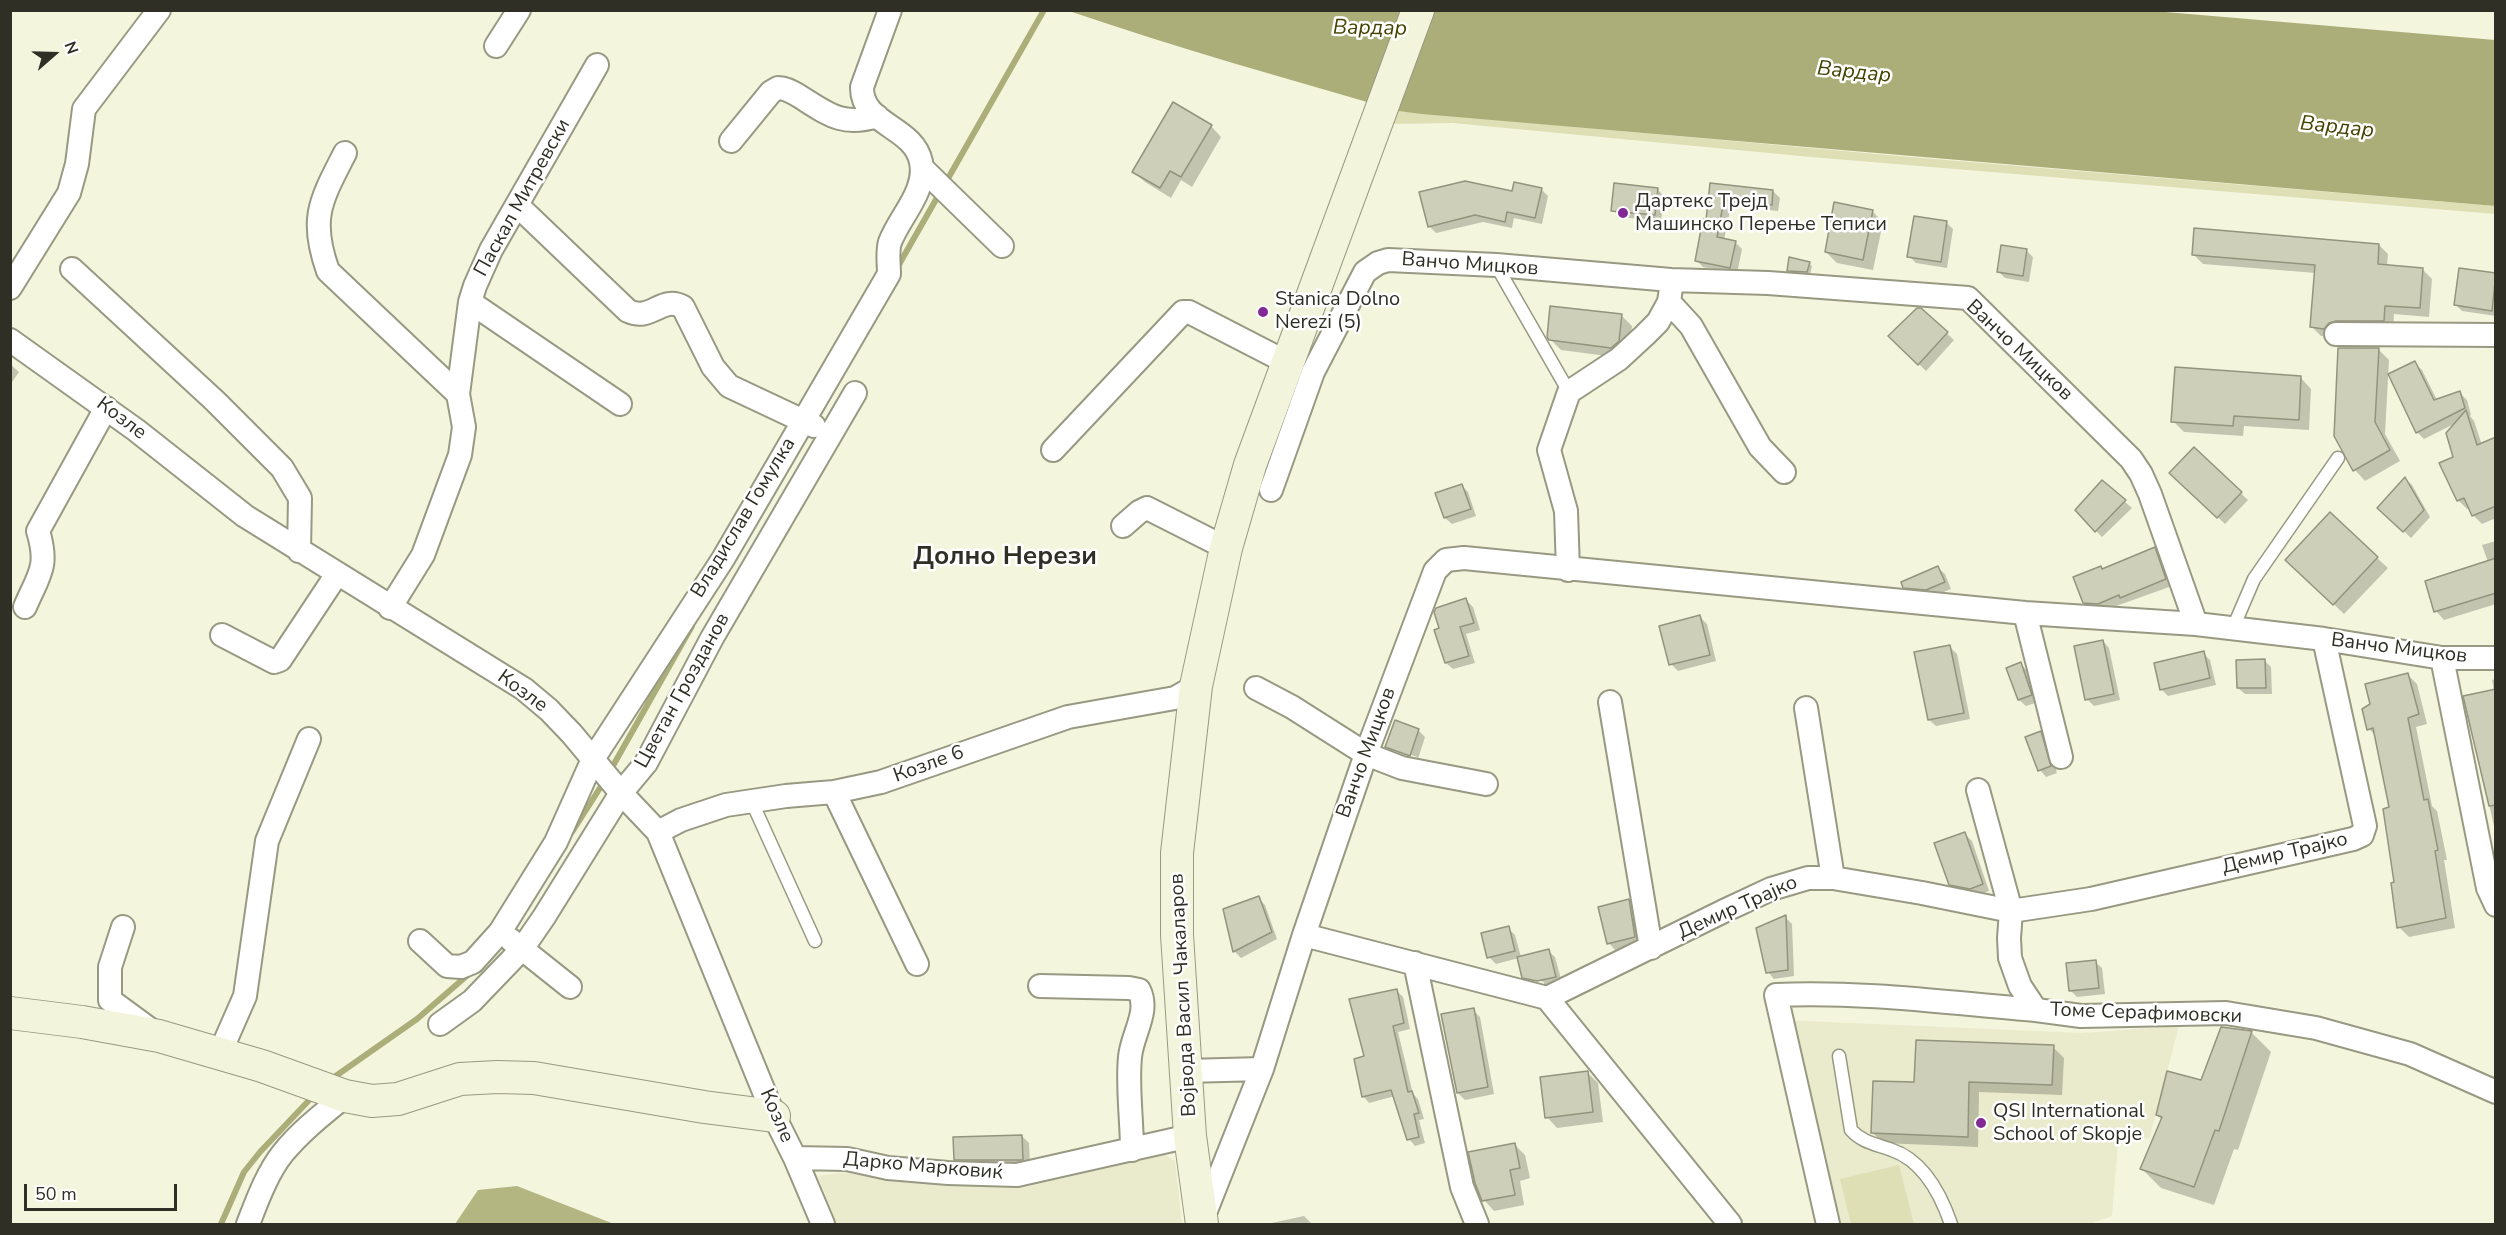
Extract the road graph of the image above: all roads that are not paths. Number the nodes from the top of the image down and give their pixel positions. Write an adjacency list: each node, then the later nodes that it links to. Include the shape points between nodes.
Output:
1 (159, 10): 15 (street, via 84,110 69,193)
2 (519, 10): 5 (street)
3 (890, 10): 7 (street, via 862,87 865,107)
4 (1418, 10): 21 (street, Војвода Васил Чакаларов)
5 (496, 46)
6 (597, 65): 11 (street, Паскал Митревски)
7 (877, 116): 8 (street, via 860,122 837,120 791,91 778,88); 10 (street, via 916,149)
8 (731, 141)
9 (345, 153): 24 (street, via 321,199 317,229 328,271)
10 (938, 182): 12 (street); 27 (street, Владислав Гомулка, via 921,185 889,244 889,274)
11 (517, 206): 17 (street, Паскал Митревски, via 491,250); 27 (street, via 628,311 645,315 667,303 683,307 724,382)
12 (1002, 246)
13 (1496, 265): 16 (street, Ванчо Мицков); 22 (lane); 32 (street, Ванчо Мицков, via 1388,260 1365,272 1313,372)
14 (72, 269): 35 (street, via 282,468 300,498)
15 (10, 288)
16 (1670, 291): 22 (street, via 1658,322 1619,358); 31 (street, via 1760,447); 42 (street, Ванчо Мицков, via 1768,283 1968,298 2131,459 2150,494)
17 (470, 302): 24 (street, Паскал Митревски); 25 (street)
18 (2336, 334): 19 (street)
19 (2496, 335)
20 (10, 340): 26 (street, Козле)
21 (1288, 363): 29 (street, via 1183,312); 34 (street, Војвода Васил Чакаларов, via 1250,465)
22 (1569, 392): 36 (street, via 1548,450 1566,511)
23 (855, 393): 28 (street, Цветан Грозданов)
24 (458, 394): 39 (street, Паскал Митревски, via 464,427 459,455 423,555)
25 (620, 404)
26 (106, 408): 35 (street, Козле, via 245,516); 38 (street, via 38,531 43,565)
27 (802, 419): 28 (street); 41 (street, Владислав Гомулка, via 758,500)
28 (831, 435): 45 (street, Цветан Грозданов)
29 (1053, 450)
30 (2338, 458): 43 (lane, via 2254,579)
31 (1784, 472)
32 (1271, 490)
33 (1123, 526): 34 (street, via 1147,508)
34 (1226, 548): 49 (street, Војвода Васил Чакаларов)
35 (299, 551): 37 (street, Козле)
36 (1569, 570): 40 (street, Ванчо Мицков); 54 (street, Ванчо Мицков, via 1464,558 1440,564)
37 (337, 574): 39 (street, Козле); 44 (street, via 280,660 274,662)
38 (25, 607)
39 (390, 608): 56 (street, Козле, via 524,689 549,710)
40 (2025, 613): 42 (street, Ванчо Мицков); 55 (street)
41 (682, 622): 45 (street); 56 (street, Владислав Гомулка)
42 (2196, 624): 43 (street, Ванчо Мицков)
43 (2233, 628): 46 (street, Ванчо Мицков)
44 (222, 635)
45 (712, 638): 60 (street, Цветан Грозданов, via 646,763)
46 (2324, 639): 47 (street, Ванчо Мицков); 65 (street, Демир Трајко, via 2365,826 2362,835 2091,899)
47 (2442, 658): 48 (street, Ванчо Мицков); 64 (street, via 2487,888)
48 (2496, 658)
49 (1196, 686): 59 (street, Козле 6, via 1175,698 1068,717 889,780); 85 (street, Војвода Васил Чакаларов, via 1177,853 1179,990)
50 (1256, 688): 54 (street)
51 (1610, 702): 71 (street)
52 (1806, 708): 63 (street)
53 (309, 740): 82 (street, via 267,841 245,996)
54 (1366, 754): 57 (street, via 1402,768); 68 (street, Ванчо Мицков)
55 (2061, 757)
56 (593, 759): 60 (street, Козле); 67 (street, Владислав Гомулка, via 556,842)
57 (1486, 784)
58 (1978, 790): 65 (street)
59 (834, 792): 61 (street, Козле 6); 74 (street)
60 (621, 793): 62 (street, Козле); 72 (street, Цветан Грозданов)
61 (752, 800): 62 (street, Козле 6, via 704,811); 70 (lane)
62 (658, 832): 88 (street, Козле)
63 (1833, 878): 65 (street, Демир Трајко); 71 (street, Демир Трајко, via 1808,878 1771,889)
64 (2496, 905)
65 (2011, 911): 78 (street, Томе Серафимовски, via 2010,958 2020,986)
66 (123, 927): 81 (street, via 110,967 110,1000)
67 (500, 932): 69 (street, Владислав Гомулка, via 482,954 461,967 447,966); 72 (street)
68 (1304, 935): 73 (street); 84 (street, Ванчо Мицков)
69 (420, 940)
70 (815, 941)
71 (1651, 948): 77 (street, Демир Трајко)
72 (522, 949): 76 (street); 80 (street, Цветан Грозданов, via 472,1000)
73 (1415, 963): 77 (street); 95 (street, via 1462,1187)
74 (917, 964)
75 (1040, 986): 90 (street, via 1139,990 1143,1010 1130,1057)
76 (570, 987)
77 (1547, 998): 96 (street)
78 (2036, 1010): 86 (street, Томе Серафимовски, via 2081,1016 2226,1013 2316,1028 2410,1054); 97 (street, Томе Серафимовски, via 1911,999 1776,994)
79 (10, 1013): 81 (street)
80 (440, 1024)
81 (159, 1036): 82 (street)
82 (220, 1053): 87 (street)
83 (1839, 1056): 98 (lane, via 1851,1130 1859,1139 1903,1155 1921,1169 1937,1191)
84 (1262, 1069): 85 (street); 92 (street, Ванчо Мицков)
85 (1186, 1071): 89 (street, Војвода Васил Чакаларов)
86 (2496, 1092)
87 (345, 1096): 88 (street, via 372,1101 398,1099 460,1079 534,1078); 93 (street, via 281,1155 257,1198)
88 (774, 1116): 91 (street, Козле)
89 (1190, 1136): 90 (street, Дарко Марковиќ); 92 (street, Војвода Васил Чакаларов)
90 (1132, 1150): 91 (street, Дарко Марковиќ, via 1017,1175)
91 (795, 1158): 94 (street, Козле)
92 (1201, 1223)
93 (248, 1224)
94 (823, 1224)
95 (1477, 1224)
96 (1730, 1224)
97 (1828, 1224)
98 (1951, 1224)

